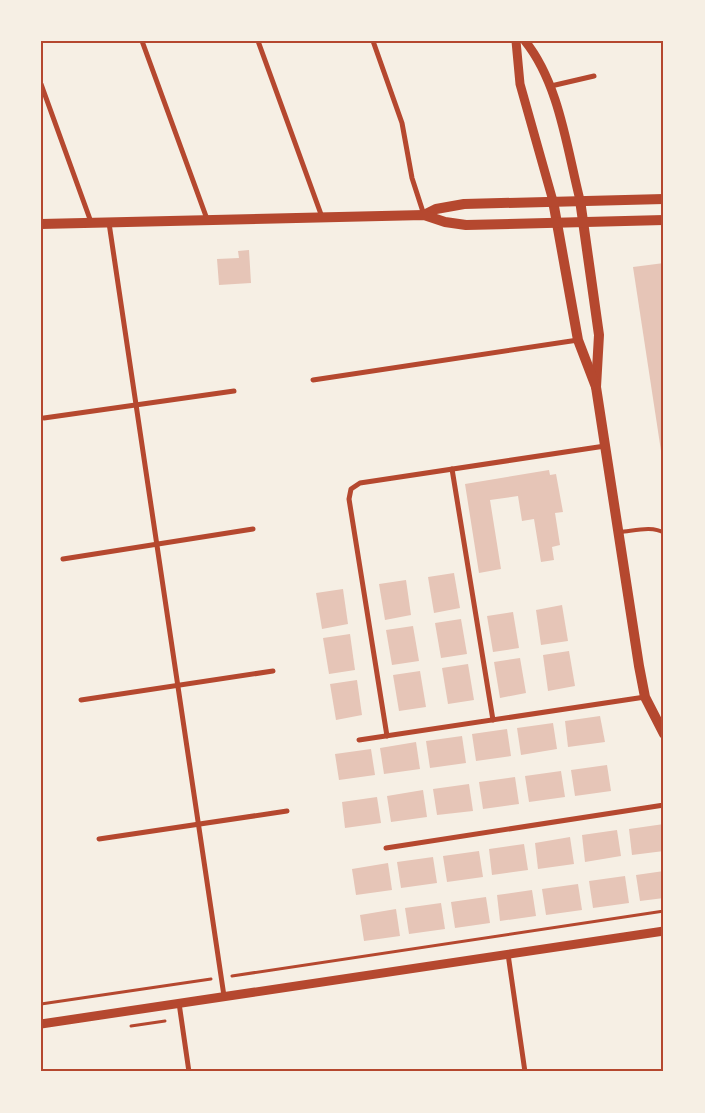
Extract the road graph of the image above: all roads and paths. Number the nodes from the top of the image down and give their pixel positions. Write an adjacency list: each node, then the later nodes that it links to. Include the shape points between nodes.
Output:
1 (142, 41): 14 (street)
2 (258, 41): 13 (street)
3 (373, 41): 12 (street, via 402,123 412,178)
4 (516, 41): 11 (street, via 520,84)
5 (525, 41): 8 (street)
6 (594, 76): 8 (street)
7 (41, 84): 16 (street)
8 (551, 86): 10 (street)
9 (664, 199): 10 (main road)
10 (580, 200): 11 (main road); 19 (main road)
11 (553, 201): 12 (main road, via 449,205); 18 (main road)
12 (424, 215): 13 (main road); 18 (main road, via 466,225)
13 (322, 217): 14 (main road)
14 (207, 220): 17 (main road)
15 (664, 220): 19 (main road)
16 (91, 222): 17 (main road); 20 (main road)
17 (109, 222): 25 (street)
18 (557, 222): 19 (main road); 21 (main road)
19 (584, 222): 23 (main road, via 599,335)
20 (41, 224)
21 (578, 340): 22 (street); 23 (main road)
22 (312, 380)
23 (596, 387): 27 (main road)
24 (234, 391): 25 (street)
25 (136, 405): 26 (street); 32 (street)
26 (44, 418)
27 (605, 446): 28 (street); 30 (main road)
28 (452, 469): 38 (street); 40 (street, via 360,483 351,489 349,499)
29 (254, 529): 32 (street)
30 (618, 533): 31 (lane, via 648,529 659,529); 36 (main road)
31 (664, 533)
32 (157, 544): 33 (street); 35 (street)
33 (63, 559)
34 (273, 671): 35 (street)
35 (178, 686): 37 (street); 44 (street)
36 (645, 697): 38 (street); 39 (main road)
37 (81, 700)
38 (493, 720): 40 (street)
39 (664, 734)
40 (387, 736): 41 (street)
41 (359, 740)
42 (664, 805): 46 (street)
43 (287, 811): 44 (street)
44 (199, 824): 45 (street); 50 (street)
45 (99, 839)
46 (386, 848)
47 (664, 911): 50 (path)
48 (664, 931): 49 (street)
49 (508, 954): 51 (street); 56 (street)
50 (221, 978): 51 (street); 53 (path)
51 (224, 996): 52 (street)
52 (179, 1003): 54 (street); 55 (street)
53 (41, 1004)
54 (41, 1024)
55 (189, 1072)
56 (525, 1072)

